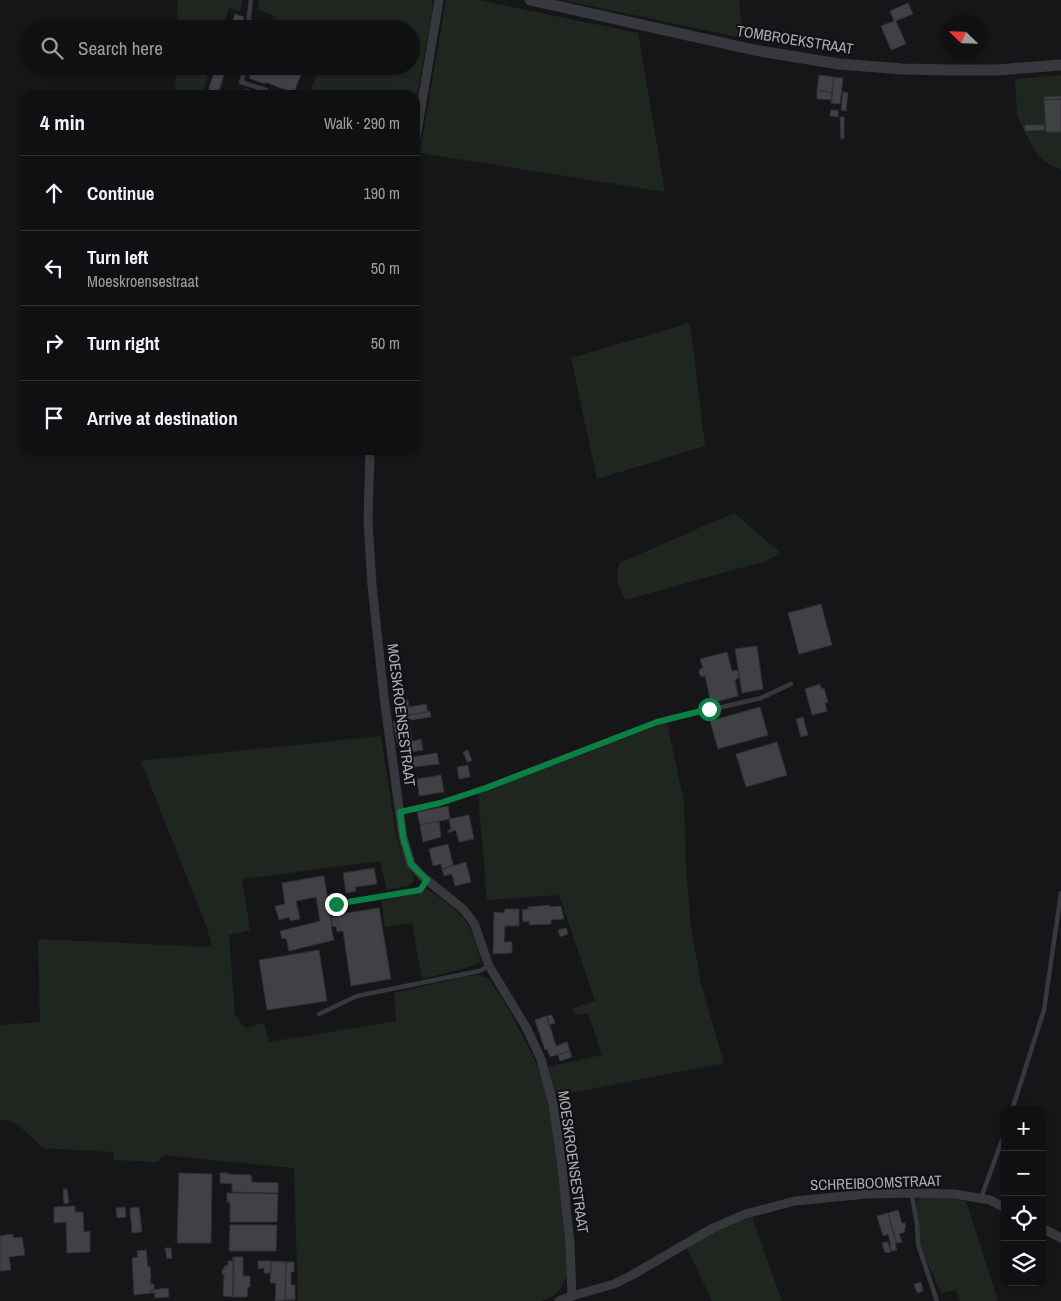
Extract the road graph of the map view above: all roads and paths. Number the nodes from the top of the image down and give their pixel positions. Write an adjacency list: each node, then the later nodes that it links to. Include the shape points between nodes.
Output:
1 (251, 0): 4 (lane)
2 (439, 0): 8 (street)
3 (530, 0): 5 (street, TOMBROEKSTRAAT, via 754,50 839,64 949,70)
4 (248, 20)
5 (1061, 65)
6 (244, 75): 7 (lane, via 241,82)
7 (266, 90)
8 (420, 114)
9 (370, 455): 11 (street, MOESKROENSESTRAAT, via 368,522 372,584)
10 (791, 684): 11 (lane, via 761,698 657,722 486,788)
11 (400, 812): 12 (street, MOESKROENSESTRAAT, via 411,864)
12 (427, 880): 14 (lane, via 420,890); 15 (street, MOESKROENSESTRAAT, via 463,909 474,923)
13 (1061, 893): 17 (lane, via 1044,1010)
14 (336, 904)
15 (489, 966): 16 (lane, via 479,971 356,996); 24 (street, MOESKROENSESTRAAT, via 541,1059 553,1104 570,1244)
16 (319, 1014)
17 (1013, 1106)
18 (1001, 1143): 20 (lane)
19 (912, 1193): 20 (street, SCHREIBOOMSTRAAT); 24 (street, SCHREIBOOMSTRAAT, via 795,1200 745,1214 712,1228 627,1278); 26 (lane, via 918,1244)
20 (981, 1198): 21 (street, SCHREIBOOMSTRAAT)
21 (1001, 1206)
22 (1046, 1230): 23 (street)
23 (1061, 1238)
24 (572, 1296): 25 (street, SCHREIBOOMSTRAAT)
25 (559, 1301)
26 (937, 1301)

